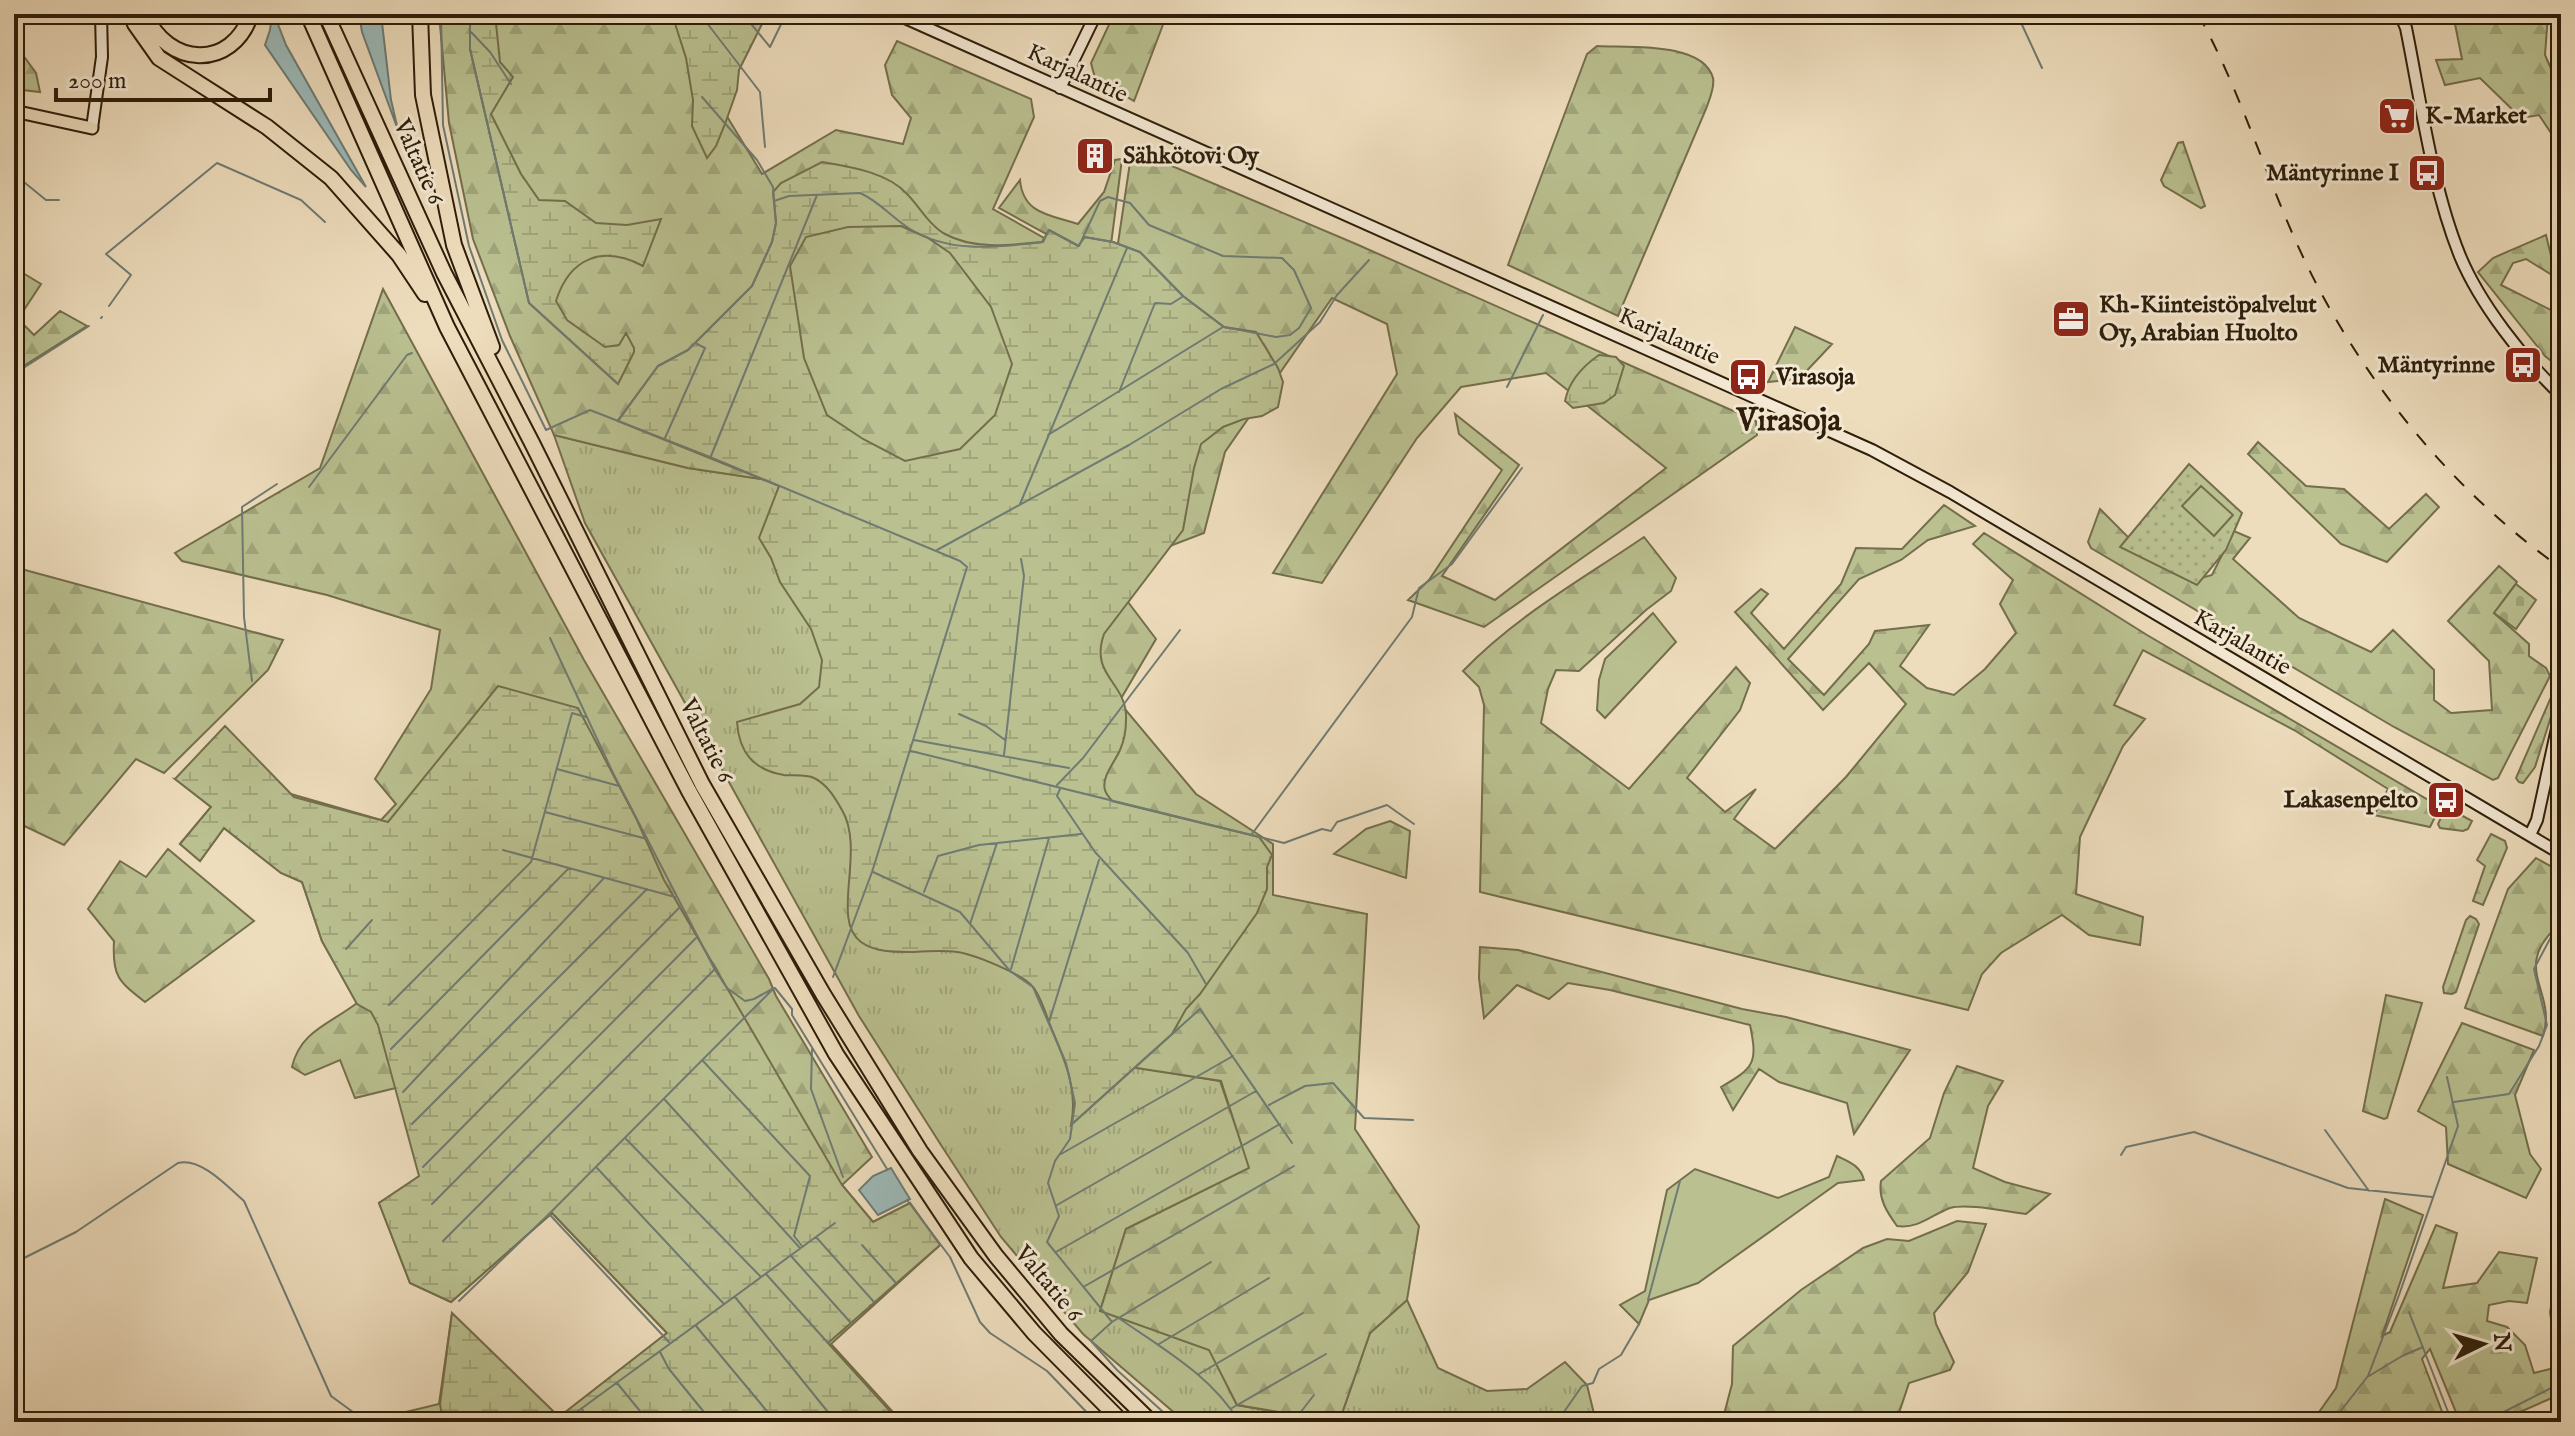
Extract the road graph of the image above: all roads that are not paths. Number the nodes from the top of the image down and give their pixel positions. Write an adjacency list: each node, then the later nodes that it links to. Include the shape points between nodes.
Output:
1 (101, 14): 13 (main road)
2 (131, 14): 14 (highway, via 159,58 267,127 331,178 399,255)
3 (145, 14): 4 (highway, via 170,48 200,56 238,39)
4 (251, 14)
5 (308, 14): 14 (highway, Valtatie 6)
6 (326, 14): 16 (highway, Valtatie 6, via 444,273)
7 (420, 14): 16 (highway, via 423,95 454,245)
8 (896, 14): 11 (main road, Karjalantie)
9 (1096, 14): 11 (main road)
10 (2400, 14): 15 (main road, via 2442,199 2462,259 2516,345)
11 (1060, 88): 18 (main road, Karjalantie, via 1872,450)
12 (14, 111): 13 (main road)
13 (92, 128)
14 (447, 327): 20 (highway, Valtatie 6, via 689,791 843,1066 971,1258 1034,1333)
15 (2561, 395)
16 (532, 443): 21 (highway, Valtatie 6, via 702,784 871,1075 958,1206 1030,1300)
17 (2561, 710): 18 (main road)
18 (2530, 835): 19 (main road, Karjalantie)
19 (2561, 854)
20 (1122, 1422)
21 (1151, 1422)

